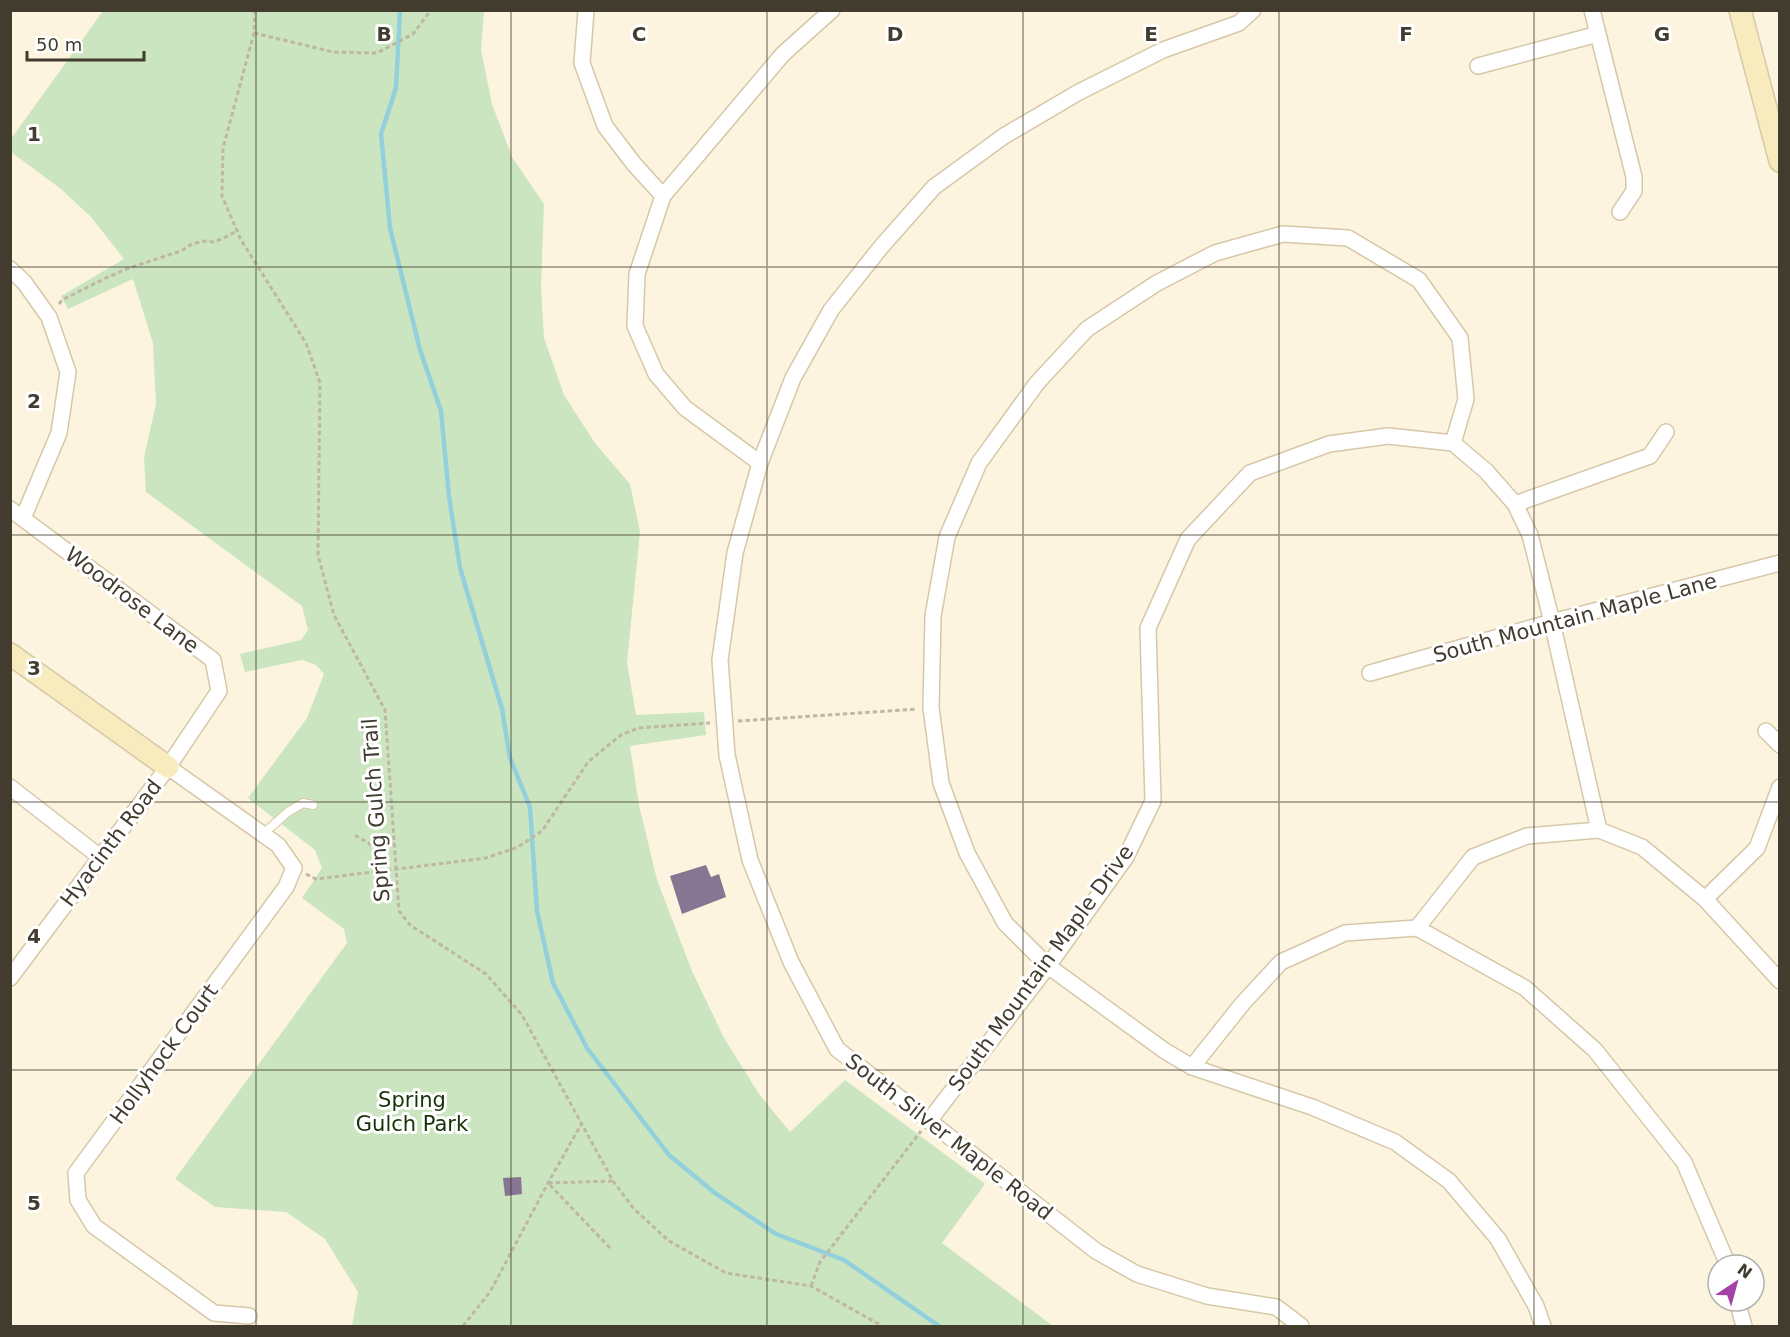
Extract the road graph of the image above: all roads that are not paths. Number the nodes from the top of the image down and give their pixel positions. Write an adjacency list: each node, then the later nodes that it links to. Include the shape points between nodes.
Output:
1 (586, 10): 9 (street, via 582,63 605,126)
2 (832, 10): 9 (street, via 783,54)
3 (1253, 10): 14 (street, South Silver Maple Road, via 1239,23 1163,50 1079,92 1004,136 934,187 831,310 793,378)
4 (1592, 10): 6 (street)
5 (1740, 10): 8 (street)
6 (1598, 33): 7 (street); 10 (street, via 1634,177 1634,191)
7 (1478, 66)
8 (1779, 161)
9 (663, 196): 14 (street, via 637,274 635,326 656,374 685,408)
10 (1620, 213)
11 (10, 269): 16 (street, via 49,317 68,372 59,433)
12 (1666, 432): 15 (street, via 1650,456)
13 (1453, 443): 15 (street, via 1486,471); 32 (street, South Mountain Maple Drive, via 1388,436 1329,444 1250,473 1188,538 1148,628 1153,801 1126,857); 32 (street, via 1466,399 1460,338 1419,279 1348,238 1283,234 1215,253 1157,283 1087,329 1037,383 979,463 948,537 933,616 931,708 941,783 967,852 1005,924)
14 (760, 463): 36 (street, South Silver Maple Road, via 735,553 720,660 727,754 750,860 791,962 837,1049)
15 (1515, 504): 18 (street, via 1530,535)
16 (17, 514): 23 (street, Woodrose Lane, via 213,660 219,691)
17 (1779, 563): 18 (street, South Mountain Maple Lane)
18 (1552, 622): 20 (street, South Mountain Maple Lane); 27 (street)
19 (10, 654): 23 (street)
20 (1370, 673)
21 (1766, 731): 22 (street)
22 (1779, 745)
23 (168, 767): 28 (street); 29 (street, Hyacinth Road)
24 (10, 787): 29 (street)
25 (1779, 788): 30 (street, via 1757,848)
26 (313, 805): 28 (lane, via 303,803)
27 (1599, 830): 30 (street, via 1642,847); 31 (street, via 1527,836 1473,857)
28 (263, 834): 38 (street, Hollyhock Court, via 278,845 294,868 286,887 76,1173 78,1200 93,1226 214,1313)
29 (100, 857): 33 (street, Hyacinth Road)
30 (1705, 898): 34 (street)
31 (1417, 928): 35 (street, via 1345,933 1281,962); 37 (street, via 1525,988 1595,1050 1684,1162)
32 (1048, 966): 35 (street); 36 (street, South Mountain Maple Drive)
33 (10, 978)
34 (1779, 981)
35 (1192, 1067): 40 (street, via 1312,1107 1395,1142 1449,1181 1498,1239)
36 (929, 1121): 39 (street, South Silver Maple Road, via 1096,1251 1137,1274 1207,1296 1276,1307)
37 (1723, 1253)
38 (249, 1316)
39 (1301, 1326)
40 (1543, 1326)

